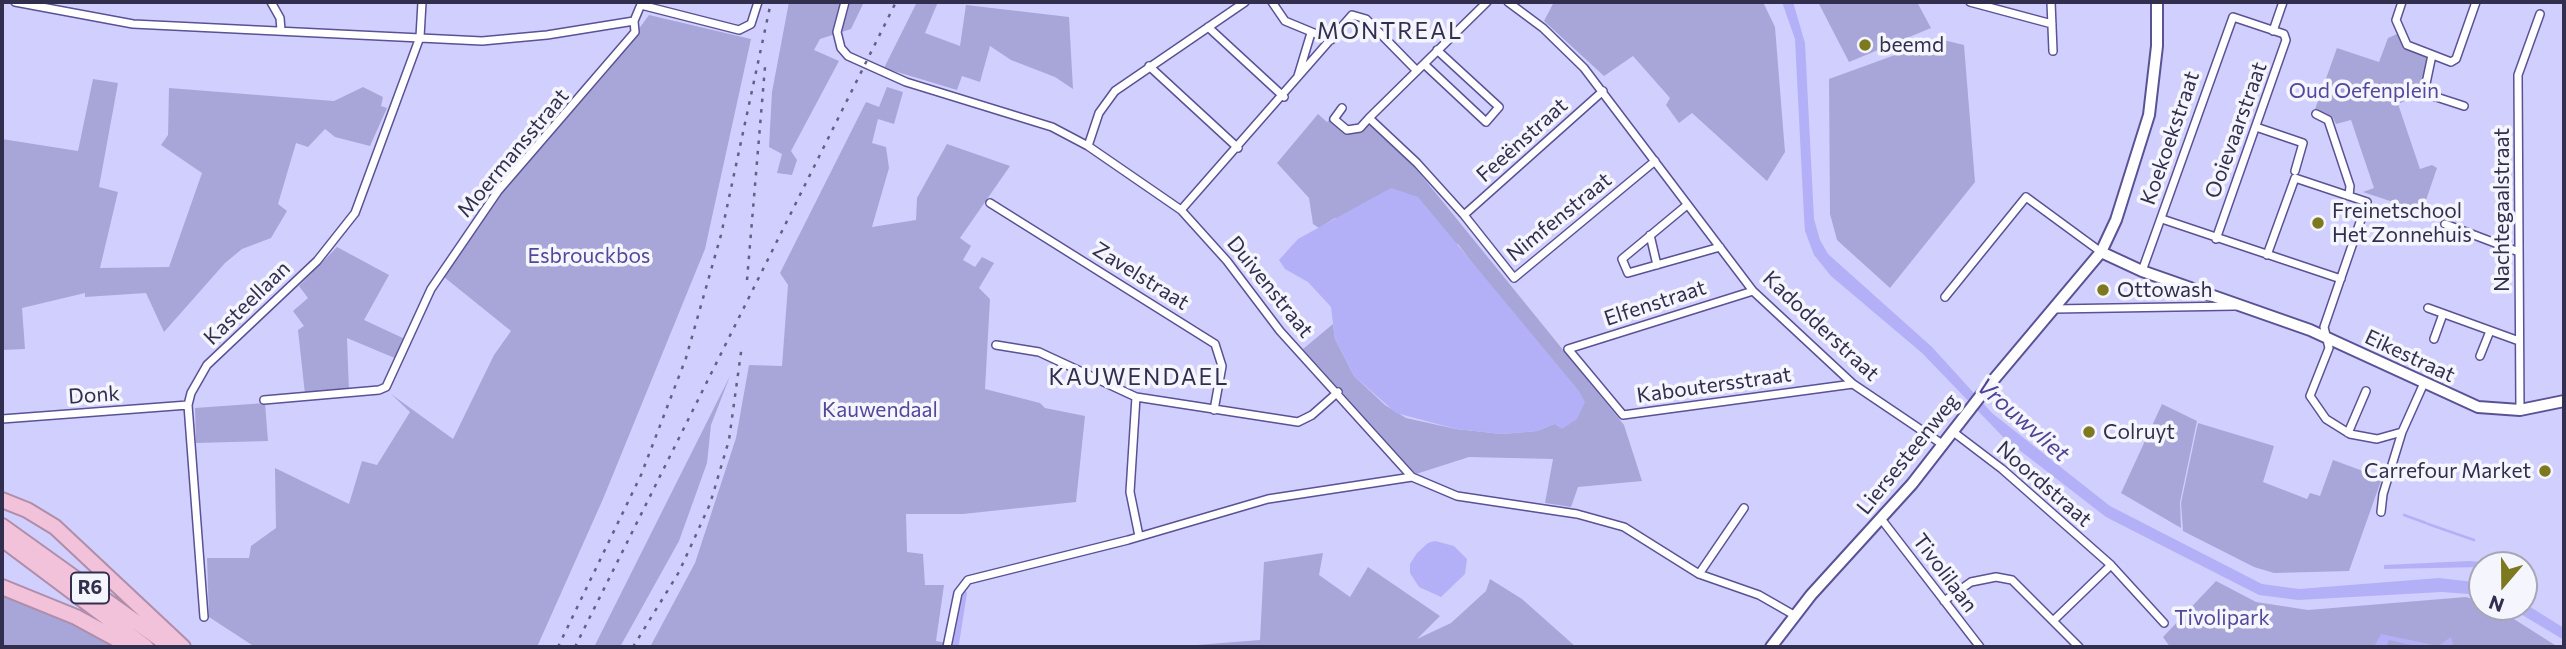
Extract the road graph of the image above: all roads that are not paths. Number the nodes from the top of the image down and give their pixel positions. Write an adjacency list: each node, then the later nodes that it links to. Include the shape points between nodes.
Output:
1 (15, 2): 21 (street, via 132,24)
2 (271, 2): 21 (street, via 281,18)
3 (422, 2): 24 (street, Kasteellaan)
4 (758, 2): 16 (street, via 751,24 739,30)
5 (845, 2): 40 (street, Duivenstraat, via 837,32 848,56 906,82 1052,127)
6 (1245, 2): 20 (street)
7 (1272, 2): 23 (street, via 1285,21)
8 (1487, 2): 26 (street)
9 (1508, 2): 33 (street, Kadodderstraat, via 1543,28)
10 (1970, 2): 19 (street)
11 (2051, 2): 19 (street)
12 (2283, 2): 22 (street)
13 (2402, 2): 28 (street, via 2396,20 2407,45)
14 (2476, 2): 28 (street, via 2456,59 2451,62)
15 (2159, 3): 54 (main road, Liersesteenweg, via 2149,115 2116,220)
16 (642, 4): 18 (street, Moermansstraat)
17 (2540, 14): 55 (street, Nachtegaalstraat, via 2518,75)
18 (634, 21): 24 (street, via 482,41); 78 (street, Moermansstraat, via 635,32 498,191 438,278 384,388)
19 (2052, 24): 27 (street)
20 (1208, 27): 30 (street); 34 (street)
21 (281, 30): 24 (street)
22 (2273, 31): 39 (street, Ooievaarstraat, via 2284,34 2286,40); 49 (street, Koekoekstraat, via 2233,17)
23 (1311, 33): 25 (street); 32 (street)
24 (420, 37): 80 (street, Kasteellaan, via 355,212 317,261 207,365)
25 (1331, 40): 31 (street, via 1348,18 1361,15); 32 (street)
26 (1437, 50): 29 (street); 29 (street, via 1499,107 1493,115 1486,122)
27 (2053, 51)
28 (2432, 55): 35 (street, via 2424,93)
29 (1424, 64): 31 (street)
30 (1149, 66): 40 (street, via 1115,91 1099,113); 41 (street)
31 (1417, 71): 38 (street)
32 (1297, 80): 34 (street)
33 (1603, 92): 42 (street, Kadodderstraat); 48 (street, Feeënstraat)
34 (1284, 97): 41 (street)
35 (2464, 106)
36 (1342, 108): 38 (street, via 1332,122 1353,131)
37 (2316, 114): 44 (street, via 2328,120 2350,186)
38 (1369, 118): 48 (street)
39 (2256, 127): 43 (street, via 2303,143); 52 (street, Ooievaarstraat)
40 (1088, 146): 47 (street, Duivenstraat)
41 (1238, 148): 47 (street)
42 (1655, 161): 46 (street, Kadodderstraat); 48 (street, Nimfenstraat, via 1514,278)
43 (2295, 174): 44 (street); 56 (street)
44 (2348, 196): 59 (street, via 2367,202)
45 (990, 203): 81 (street, Zavelstraat, via 1215,344 1222,366)
46 (1687, 205): 51 (street); 53 (street, Kadodderstraat)
47 (1181, 210): 76 (street, Duivenstraat, via 1280,331)
48 (1464, 215)
49 (2162, 219): 52 (street); 58 (street, Koekoekstraat)
50 (2445, 224): 55 (street)
51 (1650, 235): 57 (street); 57 (street, via 1622,259 1628,273)
52 (2216, 239): 56 (street)
53 (1720, 247): 57 (street); 60 (street, Kadodderstraat)
54 (2101, 252): 58 (main road, Eikestraat); 61 (street, via 2026,197); 63 (main road, Liersesteenweg)
55 (2519, 252): 69 (street, Nachtegaalstraat)
56 (2267, 255): 59 (street)
57 (1657, 265)
58 (2142, 271): 62 (main road, Eikestraat)
59 (2342, 279): 67 (street, via 2324,327)
60 (1754, 291): 71 (street, Elfenstraat); 74 (street, Kadodderstraat)
61 (1945, 297)
62 (2245, 306): 63 (street, Eikestraat); 67 (main road, Eikestraat)
63 (2054, 309): 84 (main road, Liersesteenweg)
64 (2428, 309): 65 (street)
65 (2443, 314): 66 (street); 68 (street)
66 (2490, 331): 69 (street); 72 (street)
67 (2326, 337): 73 (main road, Eikestraat); 86 (street, via 2329,348 2310,396 2326,419)
68 (2434, 340)
69 (2519, 341): 82 (street, Nachtegaalstraat)
70 (996, 345): 77 (street, via 1038,352)
71 (1567, 349): 74 (street, Kaboutersstraat, via 1623,415)
72 (2480, 356)
73 (2424, 383): 82 (main road, Eikestraat, via 2478,407); 85 (street)
74 (1853, 384): 87 (street, Kadodderstraat)
75 (2366, 391): 86 (street)
76 (1338, 392): 81 (street, via 1298,422); 88 (street, Duivenstraat)
77 (1136, 397): 81 (street); 94 (street, via 1130,492)
78 (264, 400)
79 (2564, 401): 82 (main road, Eikestraat)
80 (188, 405): 83 (street, Donk); 100 (street, Kasteellaan)
81 (1214, 410)
82 (2520, 410)
83 (2, 419)
84 (1952, 431): 87 (main road, Liersesteenweg); 95 (street, Noordstraat)
85 (2402, 432): 86 (street, via 2377,439); 91 (street)
86 (2348, 433)
87 (1942, 444): 92 (main road, Liersesteenweg)
88 (1412, 477): 94 (street, via 1268,499); 96 (street, Duivenstraat, via 1457,496 1577,514 1623,527)
89 (2, 500): 106 (highway, via 55,527)
90 (1744, 508): 96 (street)
91 (2381, 512)
92 (1882, 520): 98 (street, Tivolilaan); 99 (main road, Liersesteenweg)
93 (4, 532): 104 (highway, R6); 105 (highway, R6)
94 (1139, 536): 107 (street, via 968,580 960,587)
95 (2111, 565): 101 (street); 102 (street, Noordstraat)
96 (1699, 574): 99 (street, Duivenstraat, via 1759,595)
97 (2, 587): 103 (highway, via 76,617)
98 (1944, 601): 101 (street, via 1970,582 2006,578 2019,584); 109 (street, Tivolilaan)
99 (1794, 615): 108 (main road, Liersesteenweg)
100 (204, 617)
101 (2054, 620): 110 (street)
102 (2164, 623)
103 (131, 647)
104 (146, 647)
105 (171, 647)
106 (183, 647)
107 (947, 647)
108 (1771, 647)
109 (1980, 647)
110 (2079, 647)

